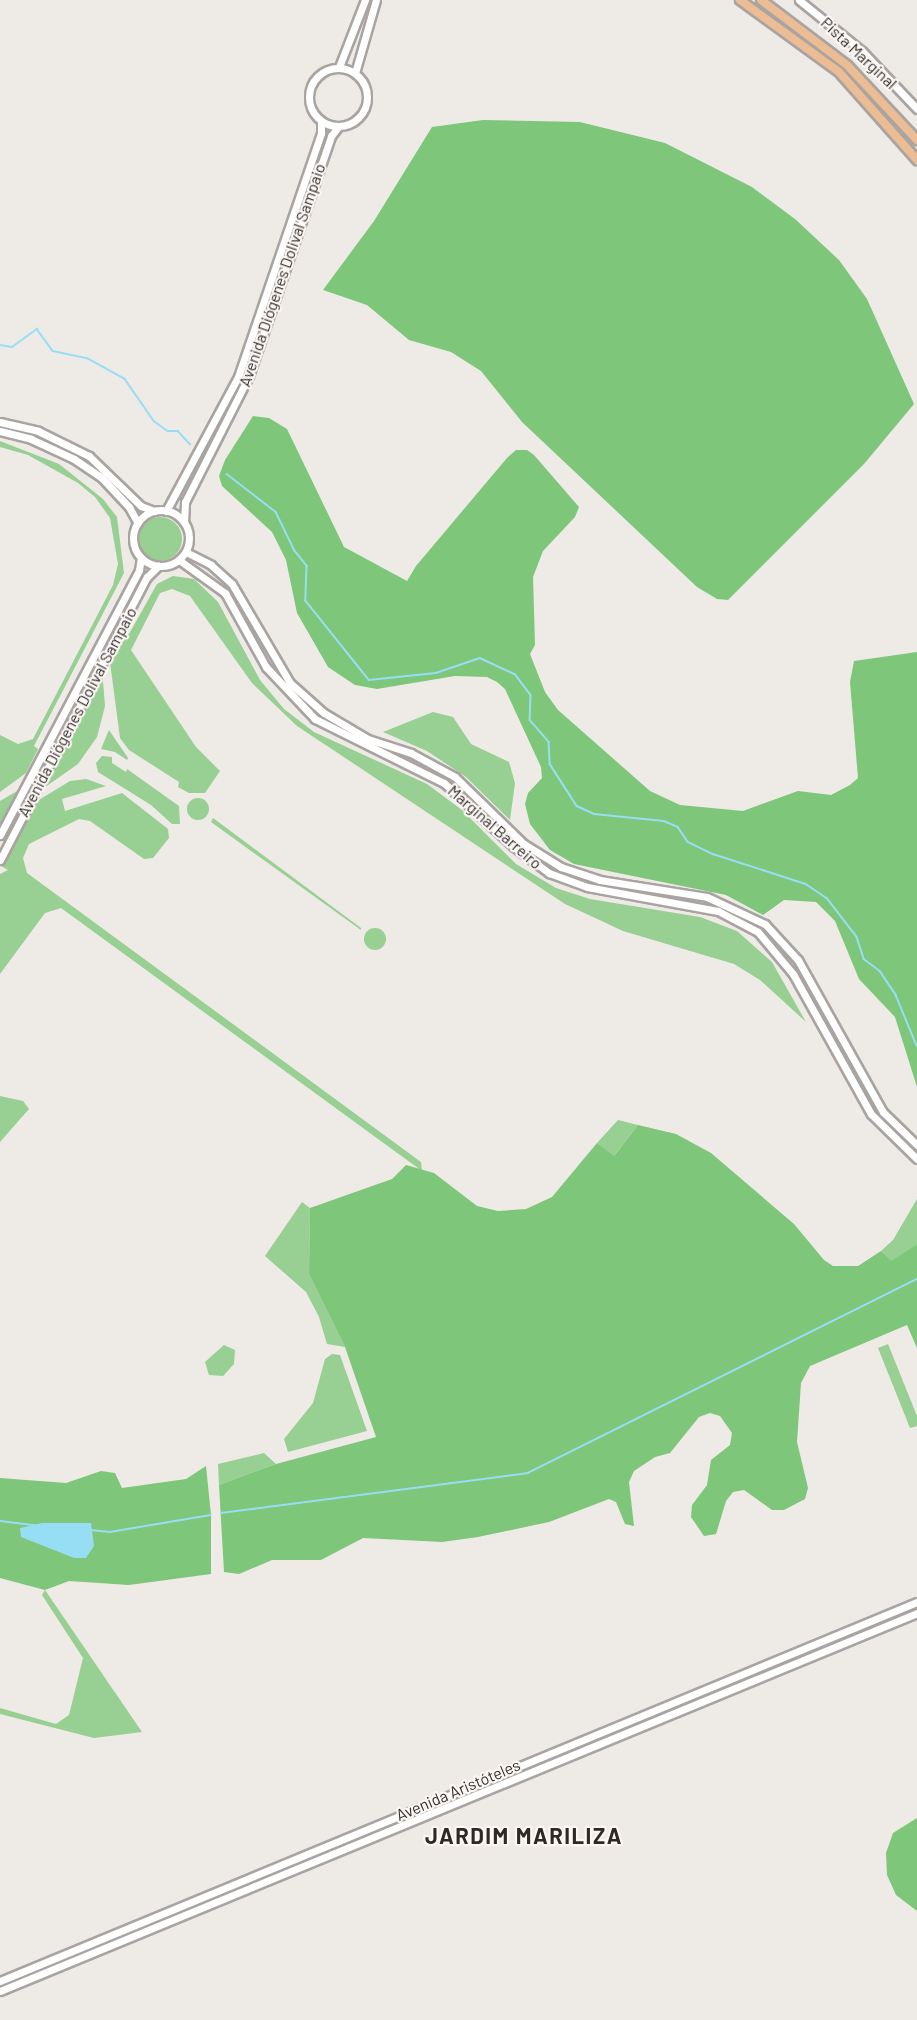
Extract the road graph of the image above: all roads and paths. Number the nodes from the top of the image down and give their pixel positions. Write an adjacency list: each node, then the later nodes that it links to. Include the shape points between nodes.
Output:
1 (365, 0): 6 (street)
2 (376, 0): 7 (street)
3 (740, 0): 12 (highway, via 839,72)
4 (761, 0): 11 (highway, via 847,65)
5 (799, 0): 8 (street, Pista Marginal, via 862,51)
6 (339, 67): 7 (street); 9 (street, via 321,72 310,87 310,106)
7 (356, 73): 10 (street, via 367,90 365,110 354,122)
8 (917, 109)
9 (321, 121): 10 (street); 16 (street, Avenida Diógenes Dolival Sampaio, via 321,133 238,377)
10 (338, 126): 17 (street, Avenida Diógenes Dolival Sampaio, via 331,136 249,376 185,502)
11 (917, 140)
12 (917, 160)
13 (0, 422): 15 (street, via 66,443 88,456 141,506)
14 (0, 431): 18 (street, via 31,439 74,459 102,478)
15 (154, 511): 16 (street); 18 (street)
16 (166, 511): 17 (street)
17 (184, 522): 19 (street, via 189,537)
18 (138, 523): 20 (street, via 134,543)
19 (186, 552): 21 (street); 25 (street, Marginal Barreiro, via 211,565 232,584 290,683 324,713 369,739 411,753 455,777 524,844 561,867 600,880 707,897 765,924 798,960 883,1112)
20 (141, 558): 22 (street); 23 (street, Avenida Diógenes Dolival Sampaio, via 140,570)
21 (179, 560): 22 (street); 26 (street, Marginal Barreiro, via 225,593 266,667 315,719 444,783 514,847 549,873 587,887 718,911 758,932 793,974 871,1114)
22 (158, 566): 24 (street, Avenida Diógenes Dolival Sampaio, via 147,577)
23 (0, 835)
24 (0, 860)
25 (917, 1145)
26 (917, 1159)
27 (917, 1602): 29 (street, Avenida Aristóteles)
28 (917, 1613): 30 (street, Avenida Aristóteles)
29 (0, 1981)
30 (0, 1991)

